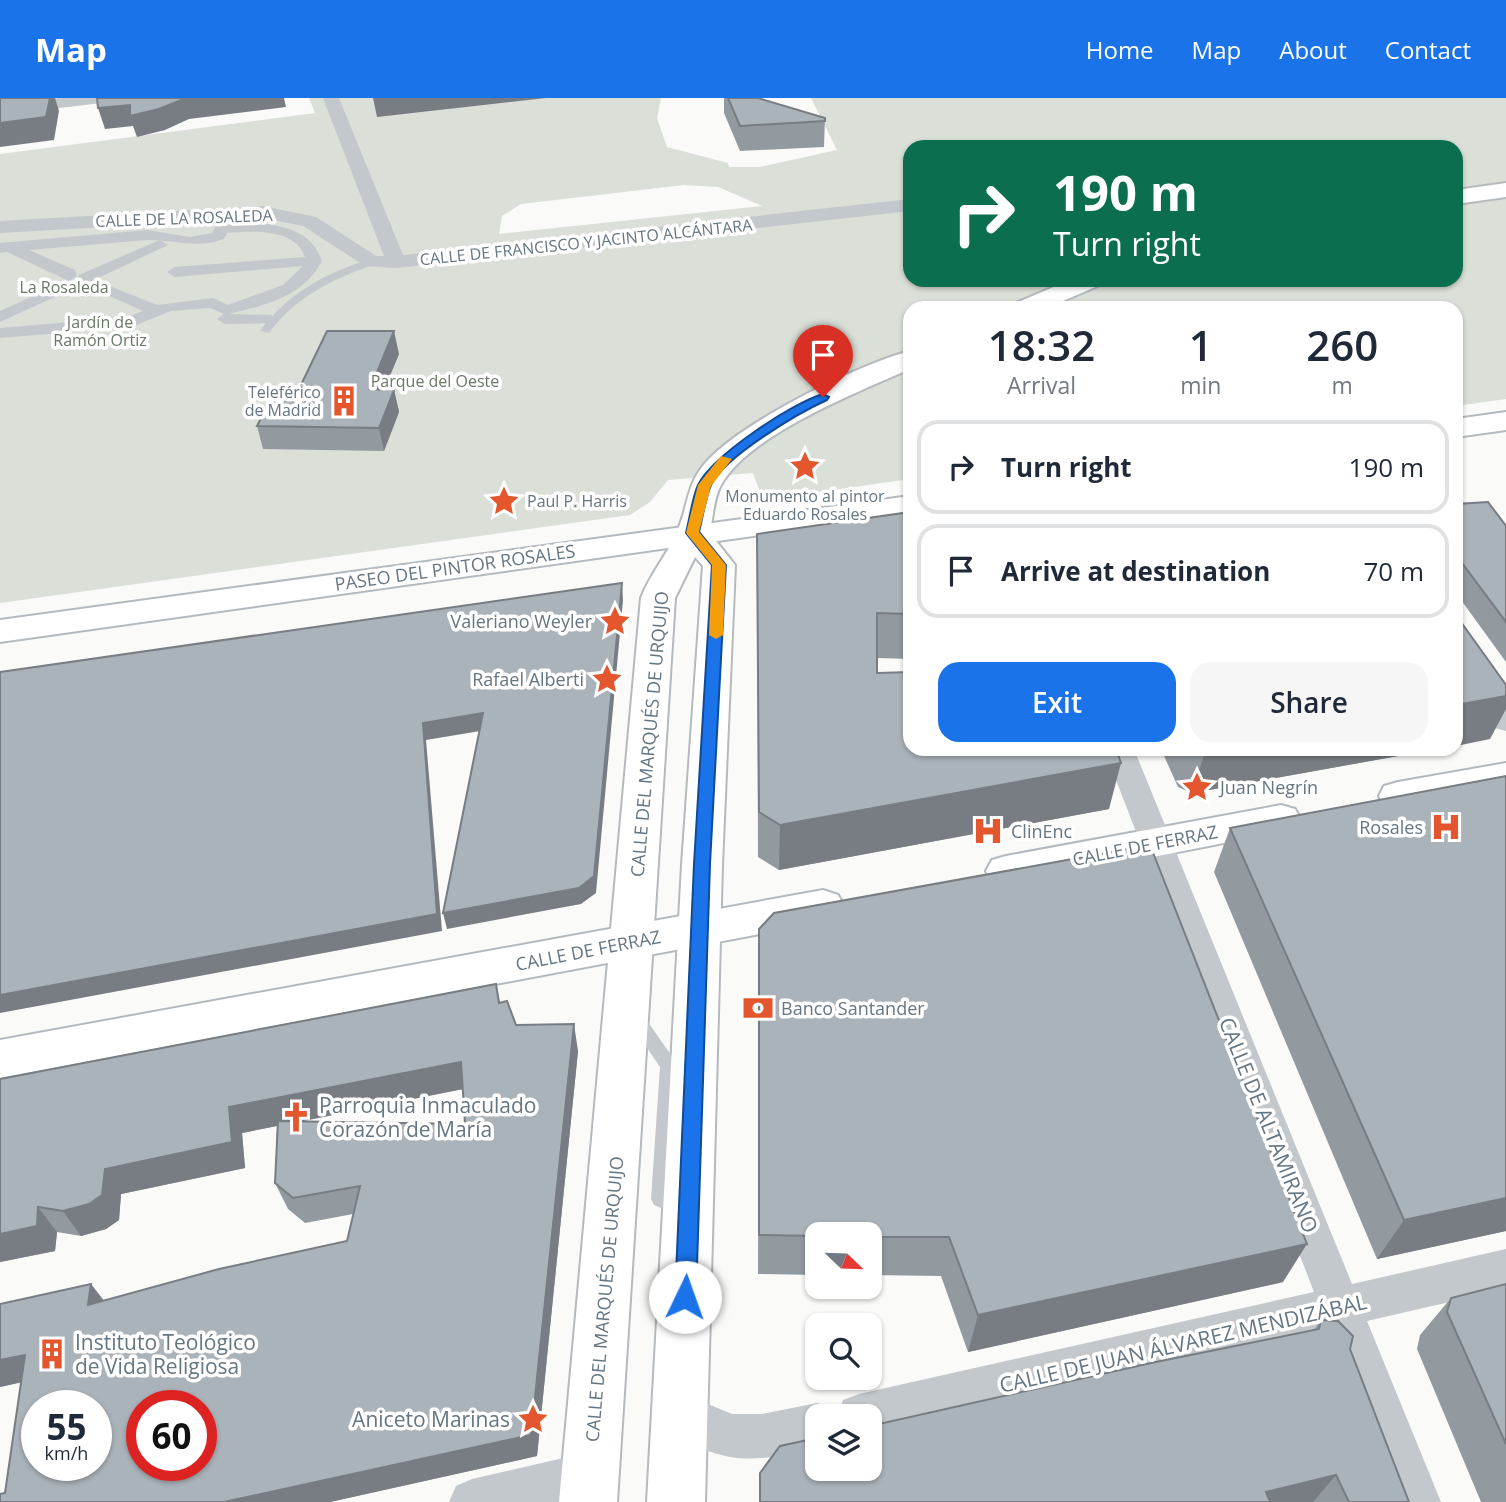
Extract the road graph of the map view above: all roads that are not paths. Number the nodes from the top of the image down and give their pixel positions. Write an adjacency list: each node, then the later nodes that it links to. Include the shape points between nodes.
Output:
1 (102, 98): 3 (street)
2 (335, 98): 12 (street, CALLE DE FRANCISCO Y JACINTO ALCÁNTARA)
3 (0, 110)
4 (1506, 190): 5 (main road)
5 (1463, 196)
6 (903, 206): 12 (street, CALLE DE FRANCISCO Y JACINTO ALCÁNTARA)
7 (155, 243): 14 (street)
8 (182, 243): 9 (street, via 160,234); 10 (street, via 209,241 219,236 220,229 264,228 301,240 311,249); 13 (street)
9 (1, 244): 11 (street, CALLE DE LA ROSALEDA, via 263,212 309,221); 14 (street, via 53,279)
10 (314, 261): 13 (street); 18 (street, via 295,284 260,301 226,310 213,303)
11 (372, 262): 12 (street); 20 (lane, via 301,296)
12 (397, 262)
13 (175, 272): 18 (street)
14 (72, 280): 17 (street); 18 (street); 19 (street)
15 (1071, 287): 16 (main road)
16 (1040, 301)
17 (0, 307)
18 (157, 311): 21 (street, via 131,322)
19 (0, 317)
20 (268, 326): 22 (street, via 179,315 164,320 153,331)
21 (0, 333)
22 (0, 344)
23 (903, 362): 27 (main road, via 802,407 719,464 705,485)
24 (1506, 422): 25 (main road)
25 (1463, 427)
26 (903, 506): 27 (main road, PASEO DEL PINTOR ROSALES)
27 (693, 533): 28 (main road, PASEO DEL PINTOR ROSALES); 38 (main road, via 719,565); 39 (main road, CALLE DEL MARQUÉS DE URQUIJO, via 665,575 658,598)
28 (0, 631)
29 (1463, 660): 30 (street)
30 (1506, 721)
31 (1122, 756): 35 (street, CALLE DE ALTAMIRANO)
32 (1506, 776): 33 (main road)
33 (1358, 804)
34 (1318, 812): 35 (main road, CALLE DE FERRAZ)
35 (1156, 843): 36 (main road, CALLE DE FERRAZ); 44 (street, CALLE DE ALTAMIRANO)
36 (970, 878)
37 (863, 898): 38 (main road, CALLE DE FERRAZ)
38 (700, 929): 39 (main road, CALLE DE FERRAZ); 46 (main road)
39 (632, 942): 40 (main road, CALLE DEL MARQUÉS DE URQUIJO); 41 (main road, CALLE DE FERRAZ)
40 (627, 1006): 42 (lane, via 670,1065); 48 (main road, CALLE DEL MARQUÉS DE URQUIJO)
41 (0, 1059)
42 (662, 1199)
43 (1506, 1269): 44 (street, CALLE DE JUAN ÁLVAREZ MENDIZÁBAL)
44 (1340, 1306): 45 (street, CALLE DE JUAN ÁLVAREZ MENDIZÁBAL); 51 (street, CALLE DE ALTAMIRANO)
45 (882, 1411)
46 (679, 1414): 47 (street, via 708,1431 750,1441); 50 (main road)
47 (805, 1428)
48 (589, 1488): 49 (street)
49 (472, 1502)
50 (676, 1502)
51 (1418, 1502)

